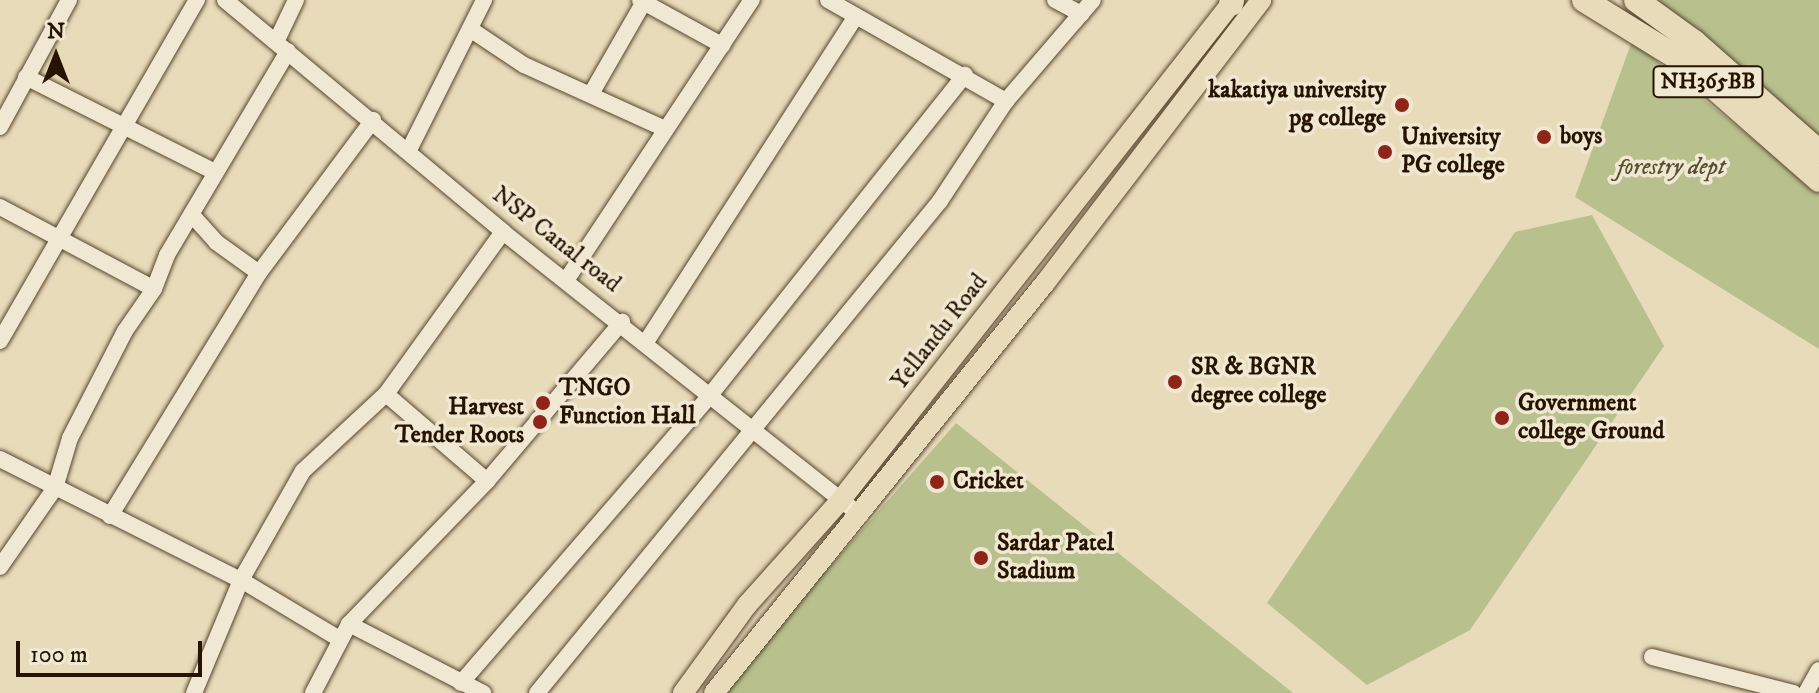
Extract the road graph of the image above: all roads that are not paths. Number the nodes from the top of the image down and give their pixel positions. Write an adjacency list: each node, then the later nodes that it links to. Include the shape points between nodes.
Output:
1 (69, 0): 21 (street)
2 (197, 0): 25 (street)
3 (225, 0): 18 (street, NSP Canal road)
4 (296, 0): 18 (street)
5 (484, 0): 17 (street)
6 (752, 0): 19 (street)
7 (828, 0): 16 (street)
8 (1055, 0): 15 (street)
9 (1093, 0): 15 (street)
10 (1261, 0): 49 (main road)
11 (1584, 0): 31 (highway, NH365BB, via 1686,63)
12 (642, 1): 19 (street); 22 (street)
13 (1232, 1): 48 (main road, Yellandu Road)
14 (1639, 1): 29 (highway, NH365BB)
15 (1081, 14): 23 (street)
16 (855, 18): 20 (street); 41 (street)
17 (470, 29): 22 (street, via 524,65); 28 (street)
18 (282, 45): 24 (street, NSP Canal road); 30 (street)
19 (722, 45): 27 (street)
20 (965, 75): 23 (street); 43 (street)
21 (26, 77): 25 (street); 26 (street)
22 (591, 94): 27 (street)
23 (1006, 101): 44 (street, via 940,201)
24 (373, 120): 28 (street, NSP Canal road); 36 (street)
25 (124, 122): 30 (street); 35 (street)
26 (0, 127)
27 (665, 129): 37 (street)
28 (409, 150): 34 (street, NSP Canal road)
29 (1819, 152)
30 (215, 172): 33 (street)
31 (1819, 180)
32 (0, 207): 35 (street)
33 (192, 215): 36 (street, via 216,242); 38 (street)
34 (503, 232): 37 (street, NSP Canal road); 42 (street)
35 (56, 237): 38 (street); 40 (street)
36 (259, 273): 50 (street)
37 (567, 279): 39 (street, NSP Canal road)
38 (154, 289): 47 (street, via 125,331 70,438)
39 (622, 322): 41 (street, NSP Canal road); 46 (street)
40 (0, 341)
41 (646, 342): 43 (street, NSP Canal road)
42 (386, 394): 46 (street); 52 (street, via 303,471)
43 (711, 394): 44 (street, NSP Canal road); 57 (street)
44 (751, 427): 48 (street, NSP Canal road); 61 (street)
45 (0, 459): 47 (street)
46 (487, 481): 53 (street)
47 (55, 488): 50 (street); 51 (street)
48 (840, 501): 49 (street, NSP Canal road); 62 (main road, Yellandu Road, via 747,605)
49 (860, 515): 63 (main road)
50 (110, 516): 52 (street)
51 (0, 567)
52 (241, 580): 54 (street); 58 (street)
53 (349, 624): 54 (street); 57 (street)
54 (338, 638): 59 (street)
55 (1652, 657): 64 (street)
56 (1819, 670): 65 (street)
57 (461, 683): 60 (street)
58 (194, 693)
59 (313, 693)
60 (483, 693)
61 (537, 693)
62 (683, 693)
63 (714, 693)
64 (1793, 693)
65 (1806, 693)

